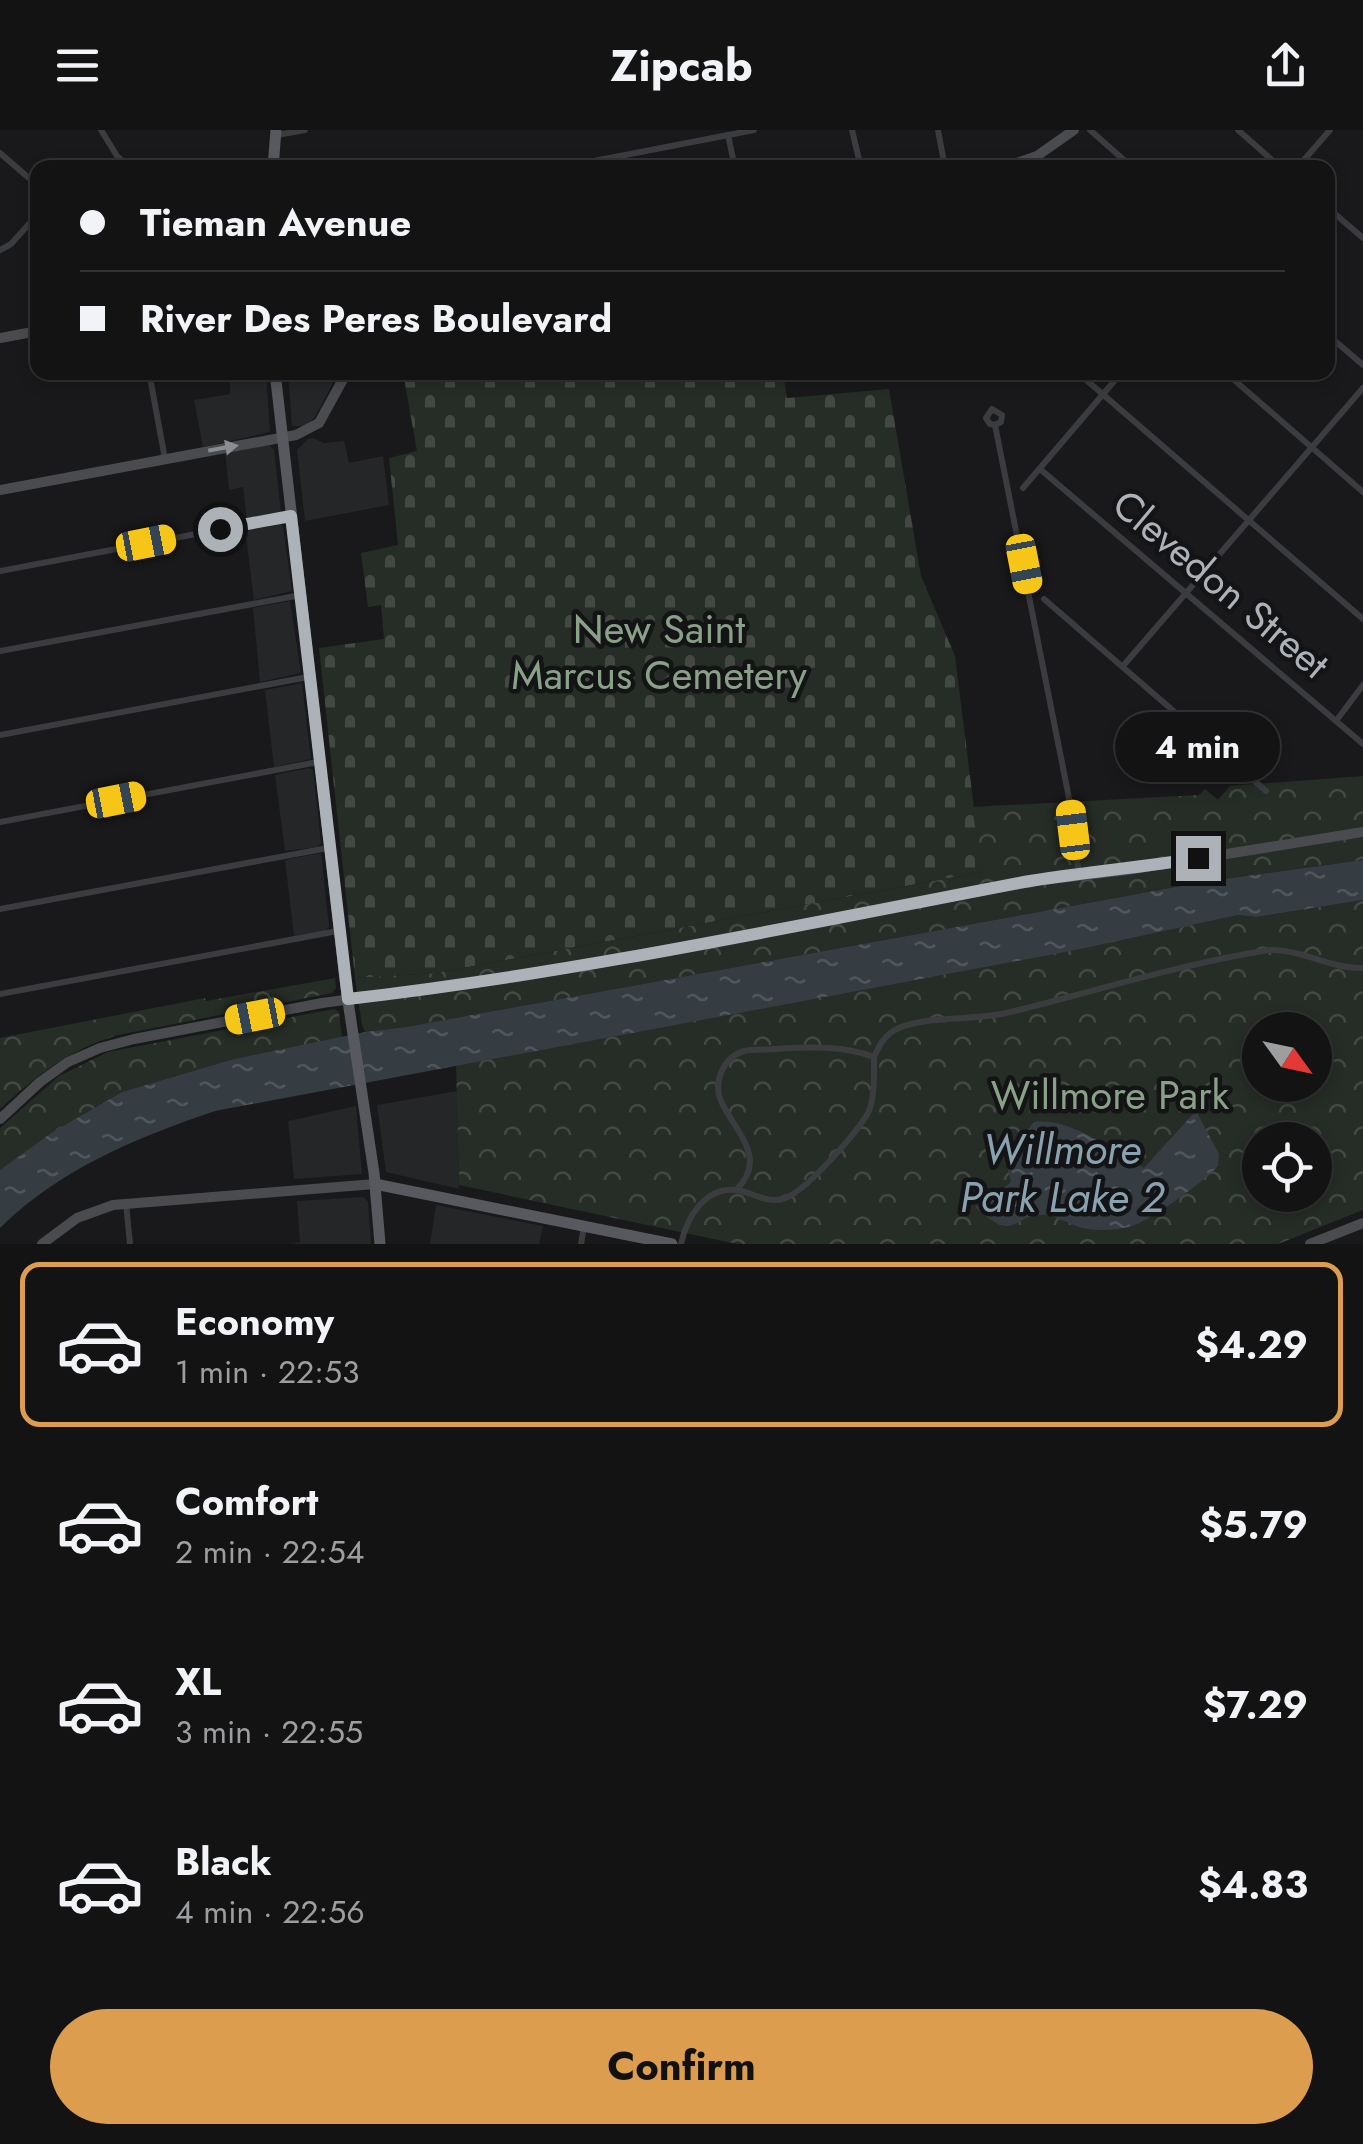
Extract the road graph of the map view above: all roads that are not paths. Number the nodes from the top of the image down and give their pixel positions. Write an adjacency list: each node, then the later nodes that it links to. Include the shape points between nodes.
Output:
1 (101, 130): 13 (street)
2 (304, 130): 10 (street)
3 (754, 130): 11 (street)
4 (852, 130): 17 (street)
5 (938, 130): 18 (street)
6 (1074, 130): 19 (main road)
7 (1090, 130): 20 (street)
8 (1238, 130): 21 (street)
9 (1330, 130): 22 (street)
10 (274, 132): 14 (main road)
11 (728, 135): 15 (street); 16 (street)
12 (0, 153): 23 (street)
13 (122, 160)
14 (273, 160)
15 (599, 160)
16 (733, 160)
17 (858, 160)
18 (944, 160)
19 (1026, 160)
20 (1124, 160)
21 (1272, 160)
22 (1304, 160)
23 (30, 179)
24 (1335, 214): 26 (street)
25 (30, 223): 27 (street)
26 (1363, 238)
27 (0, 250)
28 (30, 332): 29 (main road)
29 (0, 338)
30 (1335, 341): 31 (street)
31 (1363, 365)
32 (150, 380): 43 (street)
33 (276, 380): 41 (main road)
34 (342, 380): 41 (main road, via 315,427)
35 (1085, 380): 39 (street)
36 (1116, 380): 39 (street)
37 (1234, 380): 42 (street)
38 (1363, 388): 42 (street)
39 (1104, 396): 44 (street); 49 (street)
40 (996, 425): 67 (street)
41 (281, 438): 43 (main road, one-way to 41); 48 (main road)
42 (1312, 447): 47 (street); 49 (street)
43 (165, 459): 46 (main road)
44 (1040, 469): 45 (street); 51 (street, Clevedon Street)
45 (1023, 488)
46 (0, 490)
47 (1363, 492)
48 (291, 516): 50 (street); 52 (main road)
49 (1248, 520): 51 (street); 54 (street)
50 (0, 571)
51 (1185, 594): 56 (street); 59 (street, Clevedon Street)
52 (301, 595): 55 (street); 57 (main road)
53 (1044, 599): 56 (street)
54 (1363, 619)
55 (0, 651)
56 (1124, 666): 63 (street)
57 (310, 677): 60 (street); 62 (main road)
58 (1363, 685): 59 (street)
59 (1336, 721): 61 (street, Clevedon Street)
60 (0, 735)
61 (1363, 744)
62 (320, 762): 64 (street); 66 (main road)
63 (1266, 790)
64 (0, 822)
65 (1363, 832): 67 (main road)
66 (331, 847): 68 (street); 69 (main road)
67 (1078, 874): 72 (main road, via 492,982)
68 (0, 909)
69 (340, 931): 71 (street); 72 (main road)
70 (1363, 968): 73 (street, via 1291,950 1256,952 1000,1015 910,1025 894,1030)
71 (0, 994)
72 (348, 999): 74 (main road, via 100,1048 49,1075); 75 (main road)
73 (874, 1056): 76 (street, via 869,1110 797,1194 767,1200); 76 (street, via 822,1046 730,1059 718,1092 750,1164)
74 (0, 1119)
75 (375, 1184): 77 (main road); 79 (main road); 83 (main road)
76 (736, 1190): 85 (street, via 702,1201)
77 (126, 1203): 81 (main road, via 88,1212); 82 (street)
78 (1363, 1223): 86 (main road)
79 (584, 1226): 80 (main road); 84 (street)
80 (666, 1243)
81 (42, 1244)
82 (130, 1244)
83 (380, 1244)
84 (581, 1244)
85 (681, 1244)
86 (1310, 1244)

